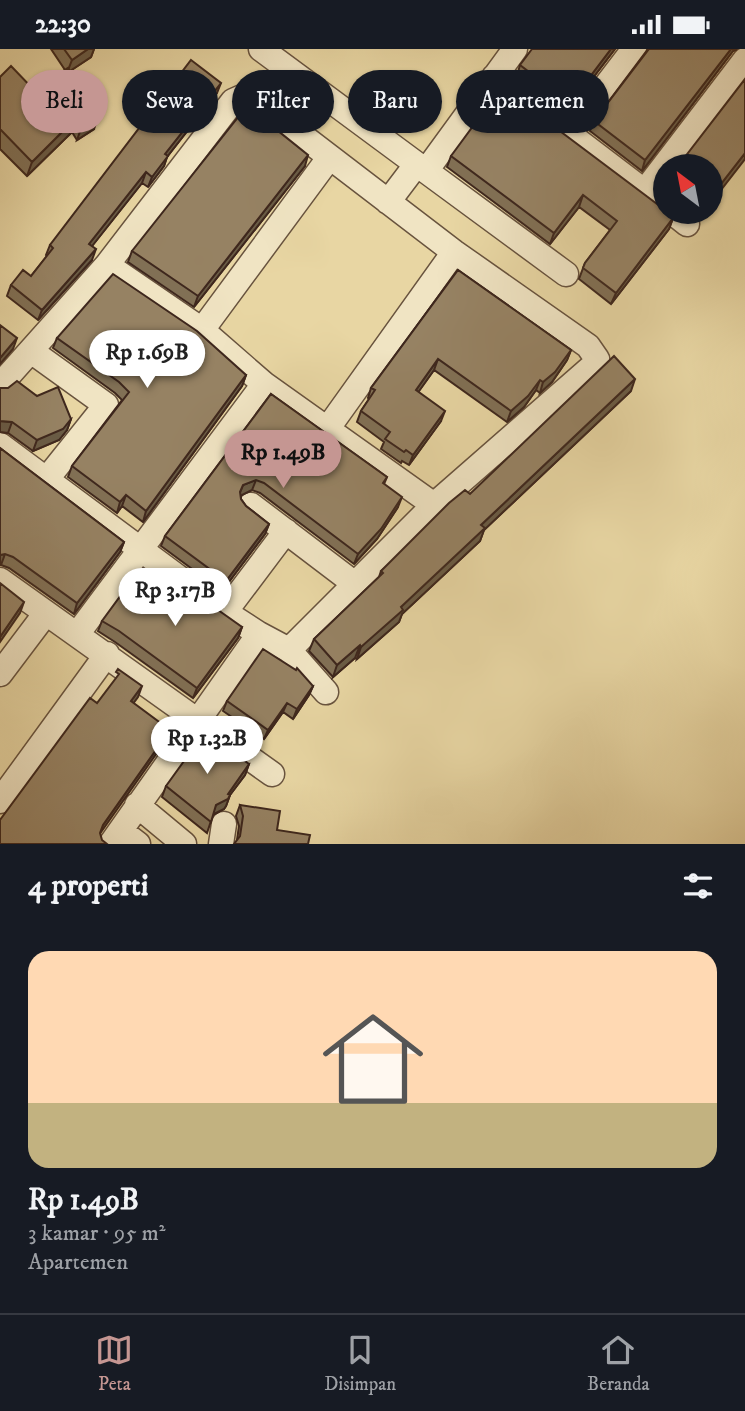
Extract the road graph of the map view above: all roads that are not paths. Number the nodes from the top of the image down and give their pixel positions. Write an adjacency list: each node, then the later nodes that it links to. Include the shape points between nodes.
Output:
1 (261, 49): 9 (street)
2 (515, 49): 5 (street)
3 (634, 49): 7 (street)
4 (745, 61): 10 (street)
5 (499, 70)
6 (456, 124): 9 (street)
7 (569, 134): 11 (street)
8 (329, 158): 12 (street); 14 (street, via 258,102 242,97 233,101); 16 (street)
9 (421, 168): 12 (street); 15 (street)
10 (651, 183)
11 (653, 198)
12 (388, 202): 13 (street)
13 (454, 252): 20 (street); 24 (street, via 588,346 597,359)
14 (107, 265): 16 (street); 17 (street)
15 (566, 274)
16 (202, 330): 18 (street)
17 (32, 351): 19 (street); 22 (street, via 106,405)
18 (264, 384): 20 (street); 26 (street)
19 (0, 385)
20 (328, 428): 24 (street)
21 (0, 445): 22 (street)
22 (47, 480): 26 (street)
23 (251, 505): 25 (street)
24 (434, 505): 28 (street)
25 (286, 531): 28 (street); 29 (street)
26 (142, 548): 29 (street); 31 (street)
27 (0, 580): 30 (street)
28 (355, 584): 33 (street)
29 (226, 612): 32 (street)
30 (46, 613): 31 (street); 35 (street)
31 (78, 633): 34 (street)
32 (259, 634): 33 (street); 37 (street)
33 (289, 650): 36 (street)
34 (107, 655): 37 (street); 39 (street)
35 (0, 674)
36 (326, 692)
37 (198, 722): 38 (street); 40 (street)
38 (272, 773)
39 (0, 801)
40 (137, 805): 41 (street); 42 (street)
41 (124, 840)
42 (184, 844)

